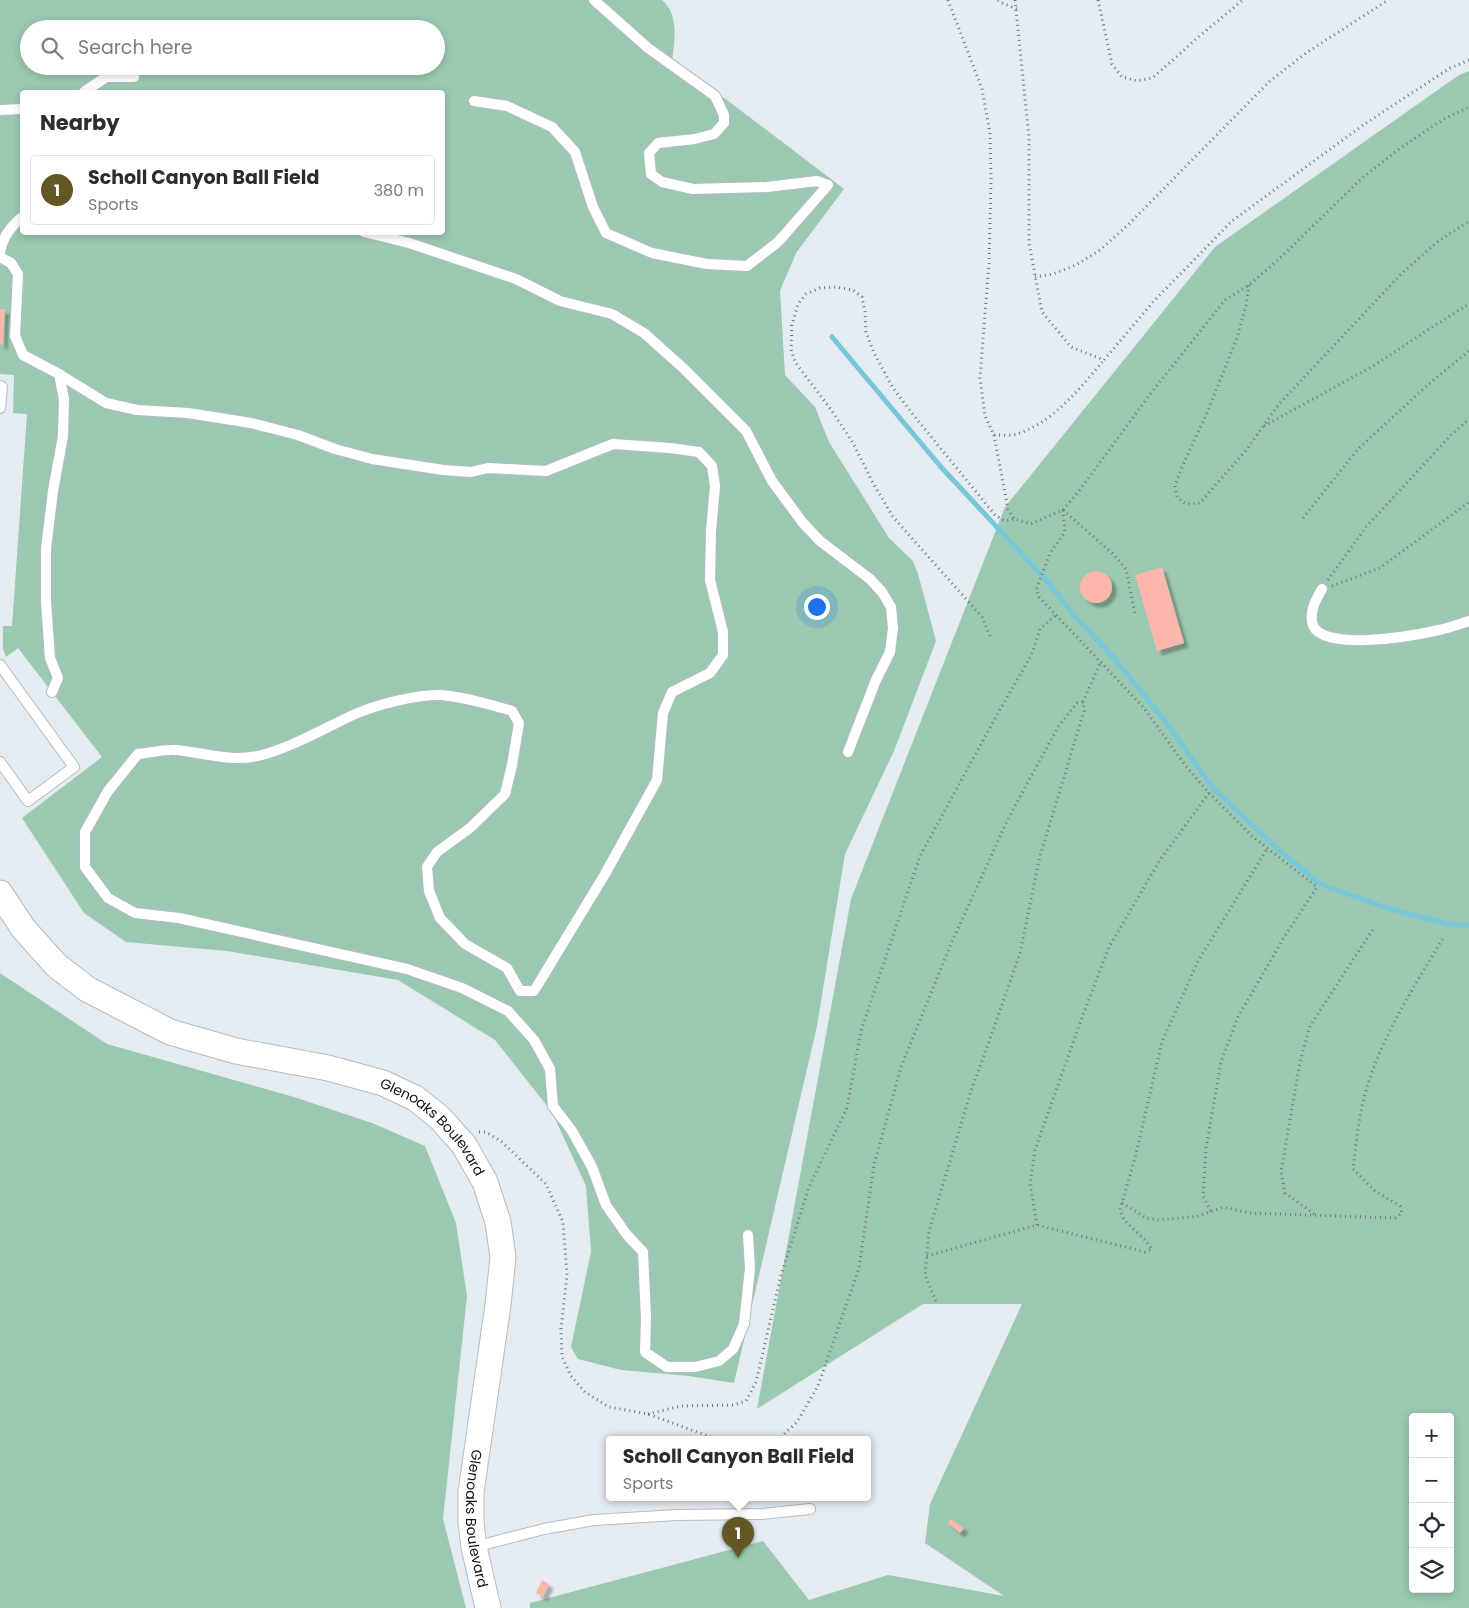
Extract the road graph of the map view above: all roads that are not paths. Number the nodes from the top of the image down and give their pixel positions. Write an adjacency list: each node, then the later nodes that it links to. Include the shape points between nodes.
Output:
1 (594, 0): 4 (lane, via 648,48 716,96 724,115 724,123 714,134 658,143 649,154 651,174 662,182 693,189 767,187 817,181 828,185 778,242 747,266 707,264 652,253 606,233 593,207 576,152 552,127 507,106)
2 (134, 77): 3 (lane, via 106,77)
3 (87, 90)
4 (474, 101)
5 (0, 110): 6 (lane)
6 (20, 110)
7 (20, 219): 9 (lane, via 10,228)
8 (376, 235): 18 (lane, via 516,278 560,301 612,314 644,333 746,431 772,481 803,523 820,542 870,578 891,607 890,652)
9 (0, 252)
10 (0, 257): 11 (lane, via 10,263 18,274 15,336 23,355)
11 (59, 374): 17 (lane, via 64,399 63,436 46,549 50,658 58,678); 21 (lane, via 106,402 137,410 251,423 372,459 444,470 546,471 613,444 699,452 712,466 715,486 710,580 723,632 723,655 710,673 672,692 663,712 657,780 534,991 520,991 506,968 465,944 440,918 429,891 427,867 437,852 470,828 505,794 519,723 512,711 477,701 441,695 406,698 354,714 312,736 262,755 232,759 174,750 138,754 108,791 85,832 85,867 108,898 134,913 179,918 407,969 462,988 508,1011 534,1040 550,1069 553,1106 572,1131 592,1167 606,1205 643,1252 645,1352 667,1367 695,1367 719,1361 733,1349 744,1324 750,1268)
12 (0, 386): 13 (lane)
13 (0, 408)
14 (1322, 589): 15 (lane, via 1313,607 1312,623 1319,633 1337,639 1405,636)
15 (1469, 622)
16 (0, 665): 19 (lane, via 74,766 28,800)
17 (52, 692)
18 (848, 752)
19 (0, 762)
20 (0, 893): 23 (street, Glenoaks Boulevard, via 24,928 56,965 88,989 170,1032 236,1051 328,1068 382,1083 415,1098 440,1118 464,1145 485,1182 498,1222 503,1257 471,1492)
21 (748, 1235)
22 (810, 1509): 23 (lane, via 762,1514 677,1514 594,1520)
23 (474, 1547): 24 (street, Glenoaks Boulevard)
24 (488, 1608)

